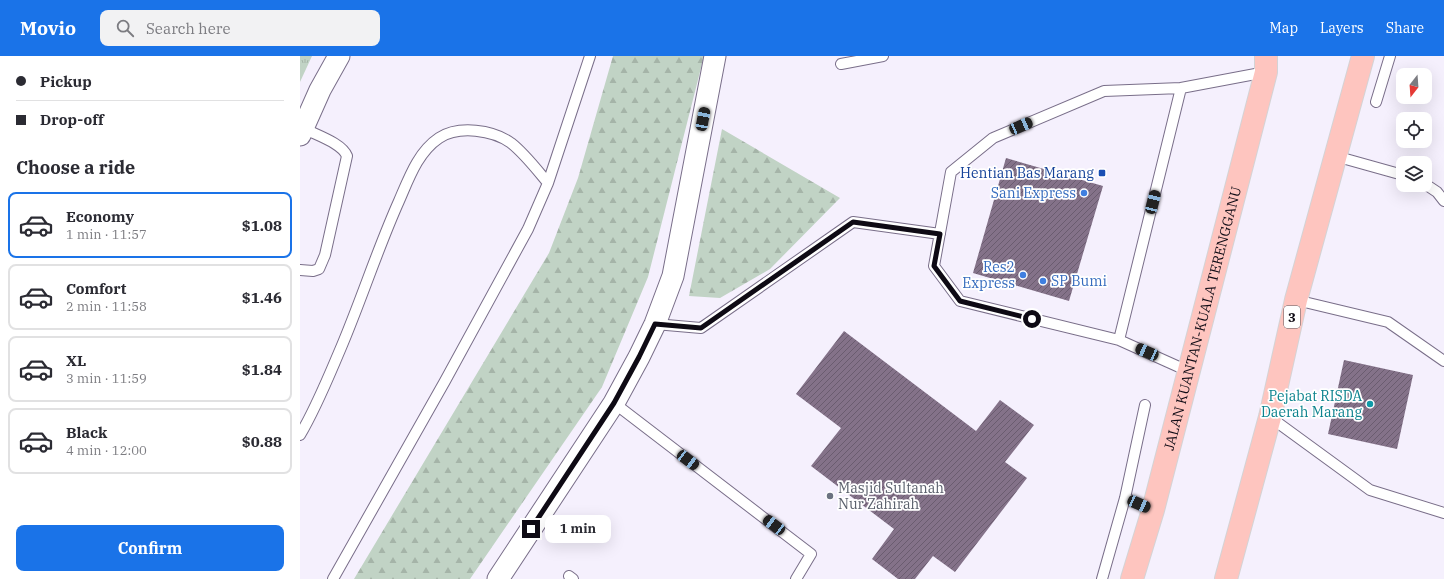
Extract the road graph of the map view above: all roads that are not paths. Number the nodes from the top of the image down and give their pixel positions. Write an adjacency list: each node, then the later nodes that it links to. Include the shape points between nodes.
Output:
1 (339, 56): 11 (street)
2 (590, 56): 14 (lane)
3 (715, 56): 20 (street, via 673,276)
4 (883, 56): 7 (lane)
5 (1363, 56): 12 (highway, 3)
6 (1390, 56): 10 (lane)
7 (841, 64)
8 (1266, 64): 9 (lane); 23 (highway, JALAN KUANTAN-KUALA TERENGGANU)
9 (1182, 88): 17 (lane, via 1104,91 993,138 951,172); 21 (lane)
10 (1376, 102)
11 (301, 132): 18 (lane, via 339,146 347,156 326,255 319,269)
12 (1335, 156): 13 (lane); 19 (highway, 3)
13 (1396, 173)
14 (548, 183): 27 (lane, via 510,143 476,130 463,130 440,137 427,147 418,160 391,219 340,350); 31 (lane, via 528,229)
15 (1432, 189): 16 (lane)
16 (1444, 201)
17 (940, 234): 20 (lane, via 853,222 701,328); 21 (lane, via 934,266 960,301)
18 (300, 270)
19 (1296, 300): 22 (lane, via 1388,322); 26 (highway, 3)
20 (655, 324): 24 (street)
21 (1119, 340): 23 (lane)
22 (1444, 361)
23 (1188, 371): 29 (highway, JALAN KUANTAN-KUALA TERENGGANU)
24 (614, 403): 32 (street); 33 (lane, via 811,554)
25 (1145, 405): 28 (lane)
26 (1270, 418): 30 (lane, via 1370,490); 36 (highway, 3)
27 (300, 435)
28 (1124, 498): 29 (lane); 34 (lane)
29 (1153, 510): 35 (highway, JALAN KUANTAN-KUALA TERENGGANU)
30 (1444, 513)
31 (333, 579)
32 (498, 579)
33 (796, 579)
34 (1102, 579)
35 (1132, 579)
36 (1226, 579)

